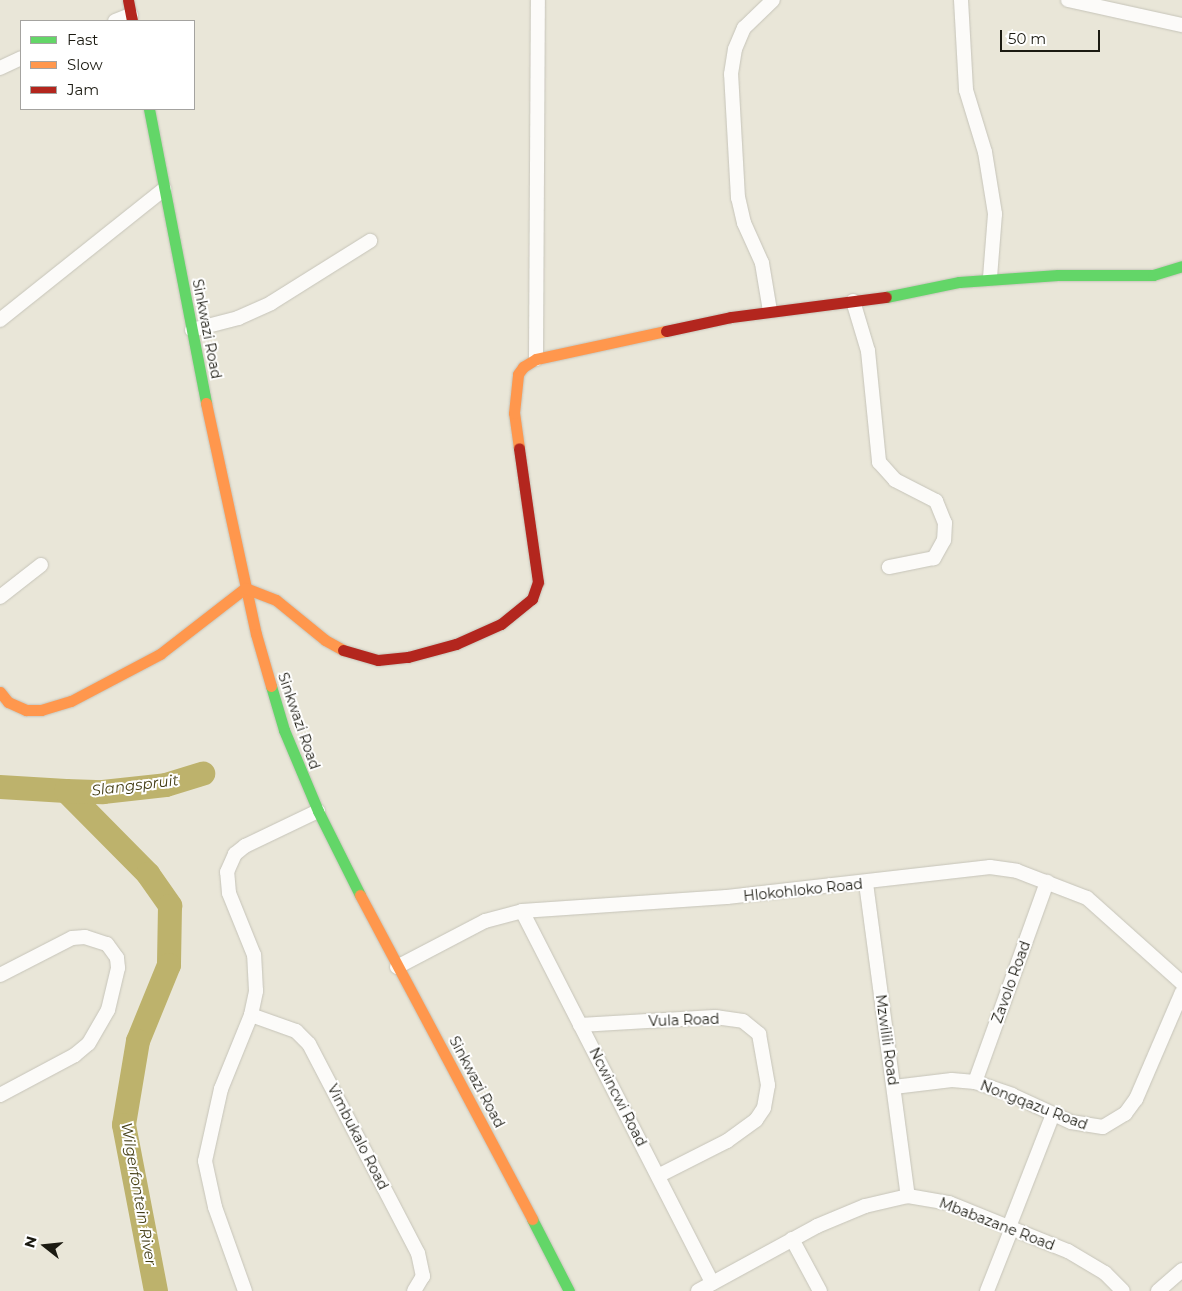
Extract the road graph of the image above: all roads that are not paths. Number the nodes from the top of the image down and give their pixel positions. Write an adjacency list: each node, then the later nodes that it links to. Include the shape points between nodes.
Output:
1 (128, 0): 6 (street)
2 (538, 0): 19 (street)
3 (773, 0): 16 (street, via 744,28 731,74 738,198 744,223 762,263)
4 (962, 0): 14 (street, via 966,90 985,152 995,214)
5 (1068, 0): 7 (street)
6 (131, 18)
7 (1182, 25)
8 (20, 58): 9 (street)
9 (0, 68)
10 (149, 110): 11 (street, Sinkwazi Road)
11 (164, 189): 17 (street); 18 (street, Sinkwazi Road)
12 (370, 241): 18 (street, via 271,303 238,318)
13 (1182, 266): 14 (street, via 1153,275)
14 (990, 278): 15 (street)
15 (853, 301): 16 (street); 21 (street, via 868,351 879,462 895,480 936,501 945,523 944,540 934,558)
16 (770, 311): 19 (street, via 672,327)
17 (0, 320)
18 (192, 330): 22 (street, Sinkwazi Road)
19 (536, 359): 22 (street, via 518,374 514,395 519,460 538,582 532,599 521,610 501,624 456,644 408,657 378,660 348,652 325,640 276,600)
20 (41, 565): 23 (street)
21 (889, 568)
22 (245, 588): 24 (street, via 160,654 71,701 41,710 26,710 8,702); 25 (street, Sinkwazi Road, via 284,730)
23 (0, 597)
24 (0, 692)
25 (318, 811): 29 (street, Sinkwazi Road); 33 (street, via 245,846 230,861 226,883 249,937 255,963 256,991)
26 (1047, 882): 27 (street, Hlokohloko Road, via 1017,871 990,867); 31 (street, Hlokohloko Road, via 1096,904); 35 (street, Zavolo Road)
27 (866, 883): 28 (street, Hlokohloko Road, via 727,898); 36 (street, Mzwilili Road)
28 (522, 911): 29 (street, Hlokohloko Road, via 485,921); 34 (street, Ncwincwi Road)
29 (397, 967): 47 (street, Sinkwazi Road, via 444,1049)
30 (0, 975): 37 (street, via 72,938 85,936 107,944 117,958 116,981 98,1030 75,1055)
31 (1182, 983)
32 (1182, 992): 38 (street, Nongqazu Road, via 1136,1099 1124,1114 1098,1128)
33 (251, 1015): 45 (street, via 221,1089 205,1161 215,1207); 46 (street, Vimbukalo Road, via 296,1031 309,1044 418,1253 423,1276)
34 (580, 1025): 39 (street, Ncwincwi Road); 39 (street, Vula Road, via 715,1017 743,1021 759,1034 768,1085 764,1108 756,1120 727,1141)
35 (975, 1082): 36 (street, Nongqazu Road, via 952,1080); 38 (street, Nongqazu Road)
36 (894, 1087): 40 (street, Mzwilili Road)
37 (0, 1096)
38 (1052, 1114): 41 (street)
39 (658, 1176): 44 (street, Ncwincwi Road)
40 (908, 1196): 41 (street, Mbabazane Road, via 949,1203); 42 (street, Mbabazane Road, via 865,1206)
41 (1010, 1228): 50 (street); 51 (street, Mbabazane Road, via 1087,1261)
42 (792, 1240): 44 (street, Mbabazane Road); 49 (street)
43 (1182, 1270): 52 (street)
44 (712, 1284): 48 (street, Mbabazane Road)
45 (245, 1291)
46 (414, 1291)
47 (569, 1291)
48 (698, 1291)
49 (820, 1291)
50 (987, 1291)
51 (1124, 1291)
52 (1158, 1291)

